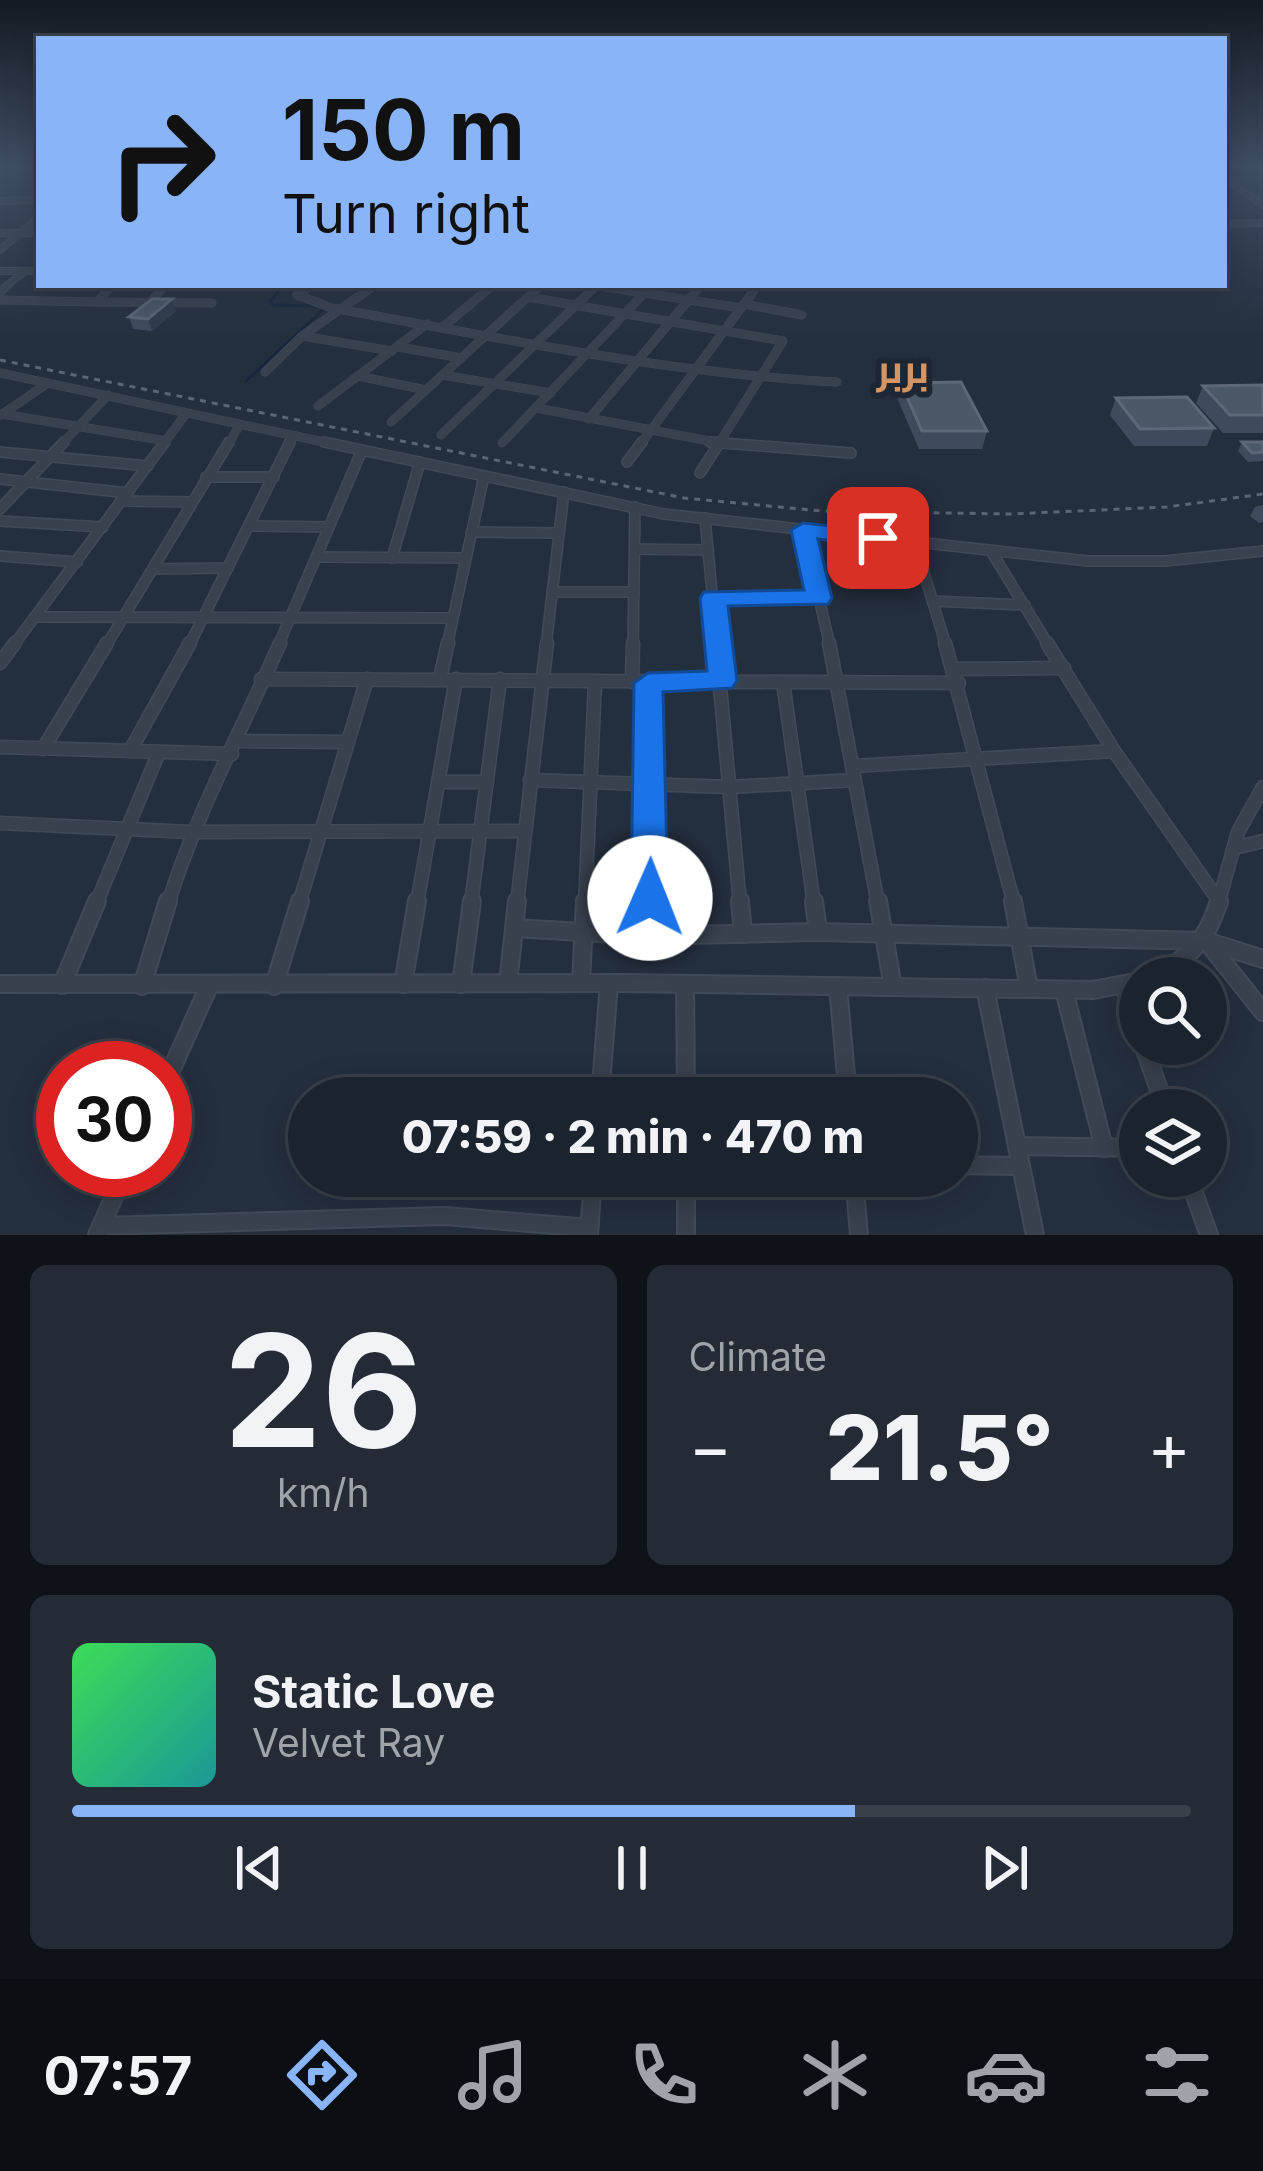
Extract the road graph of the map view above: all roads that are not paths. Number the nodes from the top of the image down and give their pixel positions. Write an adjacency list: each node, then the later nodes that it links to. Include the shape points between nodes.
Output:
1 (32, 223): 5 (street)
2 (1227, 224): 3 (street)
3 (1263, 224)
4 (0, 233): 5 (street)
5 (20, 233): 6 (street); 7 (street)
6 (36, 233)
7 (0, 250)
8 (0, 271): 9 (street)
9 (25, 271): 10 (street); 22 (street)
10 (36, 271)
11 (59, 288): 24 (street)
12 (109, 288): 26 (street)
13 (162, 288): 27 (street)
14 (309, 288): 31 (street, via 297,296)
15 (372, 288): 31 (street)
16 (490, 288): 36 (street)
17 (539, 288): 23 (street)
18 (595, 288): 29 (street)
19 (698, 288): 25 (street)
20 (756, 288): 30 (street)
21 (649, 289): 25 (street); 32 (street)
22 (0, 296): 24 (street)
23 (528, 298): 29 (street); 38 (street)
24 (46, 300): 26 (street)
25 (688, 300): 30 (street); 34 (street)
26 (97, 302): 27 (street)
27 (150, 303): 28 (street)
28 (212, 303)
29 (576, 306): 32 (street); 40 (street)
30 (743, 306): 33 (street); 37 (street)
31 (342, 310): 35 (street); 39 (street)
32 (626, 314): 34 (street); 42 (street)
33 (802, 315)
34 (671, 321): 37 (street); 44 (street)
35 (427, 324): 36 (street); 41 (street)
36 (442, 327): 38 (street)
37 (724, 330): 45 (street); 50 (street, via 783,341)
38 (488, 335): 40 (street); 43 (street)
39 (302, 336): 41 (street); 46 (street)
40 (535, 344): 42 (street); 53 (street)
41 (395, 349): 43 (street); 49 (street)
42 (591, 354): 44 (street); 55 (street)
43 (462, 358): 48 (street)
44 (638, 362): 45 (street); 61 (street)
45 (695, 371): 50 (street); 65 (street)
46 (265, 372)
47 (1, 374): 52 (street)
48 (441, 375): 53 (street); 54 (street)
49 (358, 376): 54 (street); 57 (street)
50 (757, 380): 51 (street); 70 (street)
51 (837, 382)
52 (48, 383): 56 (street); 59 (street)
53 (494, 383): 55 (street); 66 (street)
54 (426, 390): 62 (street)
55 (551, 393): 58 (street)
56 (108, 395): 60 (street); 64 (street)
57 (318, 406)
58 (537, 408): 61 (street); 69 (street)
59 (1, 415): 64 (street)
60 (185, 416): 63 (street); 68 (street)
61 (589, 418): 65 (street)
62 (391, 422)
63 (239, 426): 67 (street); 82 (street)
64 (76, 428): 68 (street); 74 (street)
65 (652, 431): 70 (street); 76 (street)
66 (441, 435)
67 (293, 436): 71 (street); 80 (street)
68 (167, 441): 77 (street)
69 (502, 443)
70 (717, 445): 73 (street); 78 (street)
71 (362, 450): 75 (street); 93 (street)
72 (0, 452): 74 (street)
73 (851, 453)
74 (46, 458): 77 (street); 83 (street)
75 (420, 462): 79 (street); 104 (street)
76 (627, 462)
77 (148, 466): 85 (street)
78 (700, 473)
79 (484, 476): 84 (street); 95 (street)
80 (274, 477): 82 (street); 91 (street)
81 (0, 478): 83 (street)
82 (206, 478): 86 (street)
83 (25, 481): 85 (street); 88 (street)
84 (564, 492): 87 (street); 96 (street)
85 (125, 497): 86 (street); 92 (street)
86 (191, 502): 108 (street)
87 (635, 508): 89 (street); 98 (street)
88 (0, 509)
89 (705, 518): 94 (street); 99 (street)
90 (0, 521): 92 (street)
91 (249, 526): 93 (street); 107 (street)
92 (104, 527): 106 (street)
93 (329, 527): 103 (street)
94 (803, 530): 97 (street); 112 (street)
95 (470, 532): 96 (street); 105 (street)
96 (559, 533): 109 (street)
97 (915, 543): 100 (street); 113 (street)
98 (635, 549): 99 (street); 110 (street)
99 (708, 550): 111 (street)
100 (991, 551): 101 (street, via 1165,561); 114 (street)
101 (1263, 551)
102 (0, 556): 106 (street)
103 (317, 557): 104 (street); 119 (street)
104 (392, 558): 105 (street)
105 (464, 558): 118 (street)
106 (77, 562): 115 (street)
107 (228, 568): 108 (street); 117 (street)
108 (154, 569): 116 (street)
109 (552, 592): 110 (street); 126 (street)
110 (634, 592): 130 (street)
111 (713, 598): 112 (street); 128 (street)
112 (819, 598): 133 (street)
113 (932, 601): 114 (street); 122 (street)
114 (1025, 605): 121 (street)
115 (35, 617): 116 (street); 120 (street)
116 (125, 617): 117 (street); 137 (street)
117 (204, 618): 119 (street); 138 (street)
118 (452, 618): 119 (street); 124 (street)
119 (290, 619): 127 (street)
120 (0, 663)
121 (1064, 668): 122 (street); 139 (street)
122 (957, 676): 133 (street); 141 (street)
123 (367, 679): 124 (street); 127 (street); 134 (street)
124 (448, 679): 125 (street); 145 (street)
125 (500, 679): 126 (street); 146 (street)
126 (543, 679): 129 (street); 143 (street)
127 (261, 680): 136 (street)
128 (722, 681): 131 (street); 132 (street); 149 (street)
129 (595, 682): 130 (street); 147 (street)
130 (632, 682): 132 (street)
131 (783, 682): 133 (street); 144 (street)
132 (648, 683): 148 (street)
133 (839, 685): 142 (street)
134 (348, 742): 136 (street); 153 (street)
135 (0, 747): 137 (street)
136 (234, 748): 140 (street); 157 (street)
137 (44, 749): 138 (street)
138 (130, 751): 140 (street)
139 (1114, 751): 141 (street); 160 (street)
140 (159, 752): 152 (street)
141 (977, 759): 142 (street); 167 (street)
142 (854, 773): 144 (street); 165 (street)
143 (530, 780): 147 (street); 156 (street)
144 (796, 781): 149 (street); 163 (street)
145 (438, 782): 146 (street); 154 (street)
146 (487, 782): 155 (street)
147 (590, 782): 148 (street); 162 (street)
148 (651, 786): 149 (street); 166 (street)
149 (730, 787): 164 (street)
150 (1263, 788): 159 (street)
151 (0, 823): 152 (street)
152 (129, 825): 157 (street); 177 (street)
153 (322, 828): 154 (street); 157 (street); 182 (street)
154 (430, 830): 155 (street); 178 (street)
155 (481, 830): 156 (street); 175 (street)
156 (525, 831): 161 (street)
157 (190, 832): 180 (street)
158 (1263, 841): 159 (street)
159 (1234, 848): 160 (street)
160 (1221, 904): 168 (street)
161 (514, 928): 162 (street); 171 (street)
162 (583, 929): 166 (street); 172 (street)
163 (818, 932): 164 (street); 165 (street)
164 (743, 934): 166 (street)
165 (883, 934): 167 (street); 184 (street)
166 (649, 936)
167 (1022, 936): 168 (street); 186 (street)
168 (1206, 940): 169 (street); 170 (street); 188 (street)
169 (1185, 957)
170 (1263, 959)
171 (508, 983): 172 (street); 175 (street)
172 (581, 983): 173 (street)
173 (609, 983): 176 (street); 190 (street)
174 (0, 984): 177 (street)
175 (461, 984): 178 (street)
176 (685, 984): 183 (street); 191 (street)
177 (62, 985): 180 (street)
178 (403, 985): 182 (street)
179 (1119, 985): 187 (street)
180 (142, 986): 181 (street)
181 (209, 986): 182 (street); 189 (street)
182 (274, 986)
183 (838, 986): 184 (street); 192 (street)
184 (893, 987): 185 (street)
185 (986, 988): 186 (street); 193 (street)
186 (1029, 989): 187 (street)
187 (1064, 990): 194 (street)
188 (1263, 1012)
189 (184, 1041)
190 (602, 1077)
191 (686, 1077)
192 (846, 1077)
193 (1017, 1146): 194 (street); 197 (street)
194 (1104, 1148): 195 (street)
195 (1119, 1148)
196 (978, 1165): 197 (street)
197 (1021, 1166): 207 (street)
198 (114, 1197): 203 (street)
199 (591, 1197): 204 (street)
200 (686, 1197): 205 (street)
201 (856, 1197): 206 (street)
202 (1195, 1197): 208 (street)
203 (99, 1230): 204 (street, via 445,1216)
204 (589, 1231)
205 (686, 1235)
206 (859, 1235)
207 (1035, 1235)
208 (1209, 1235)

